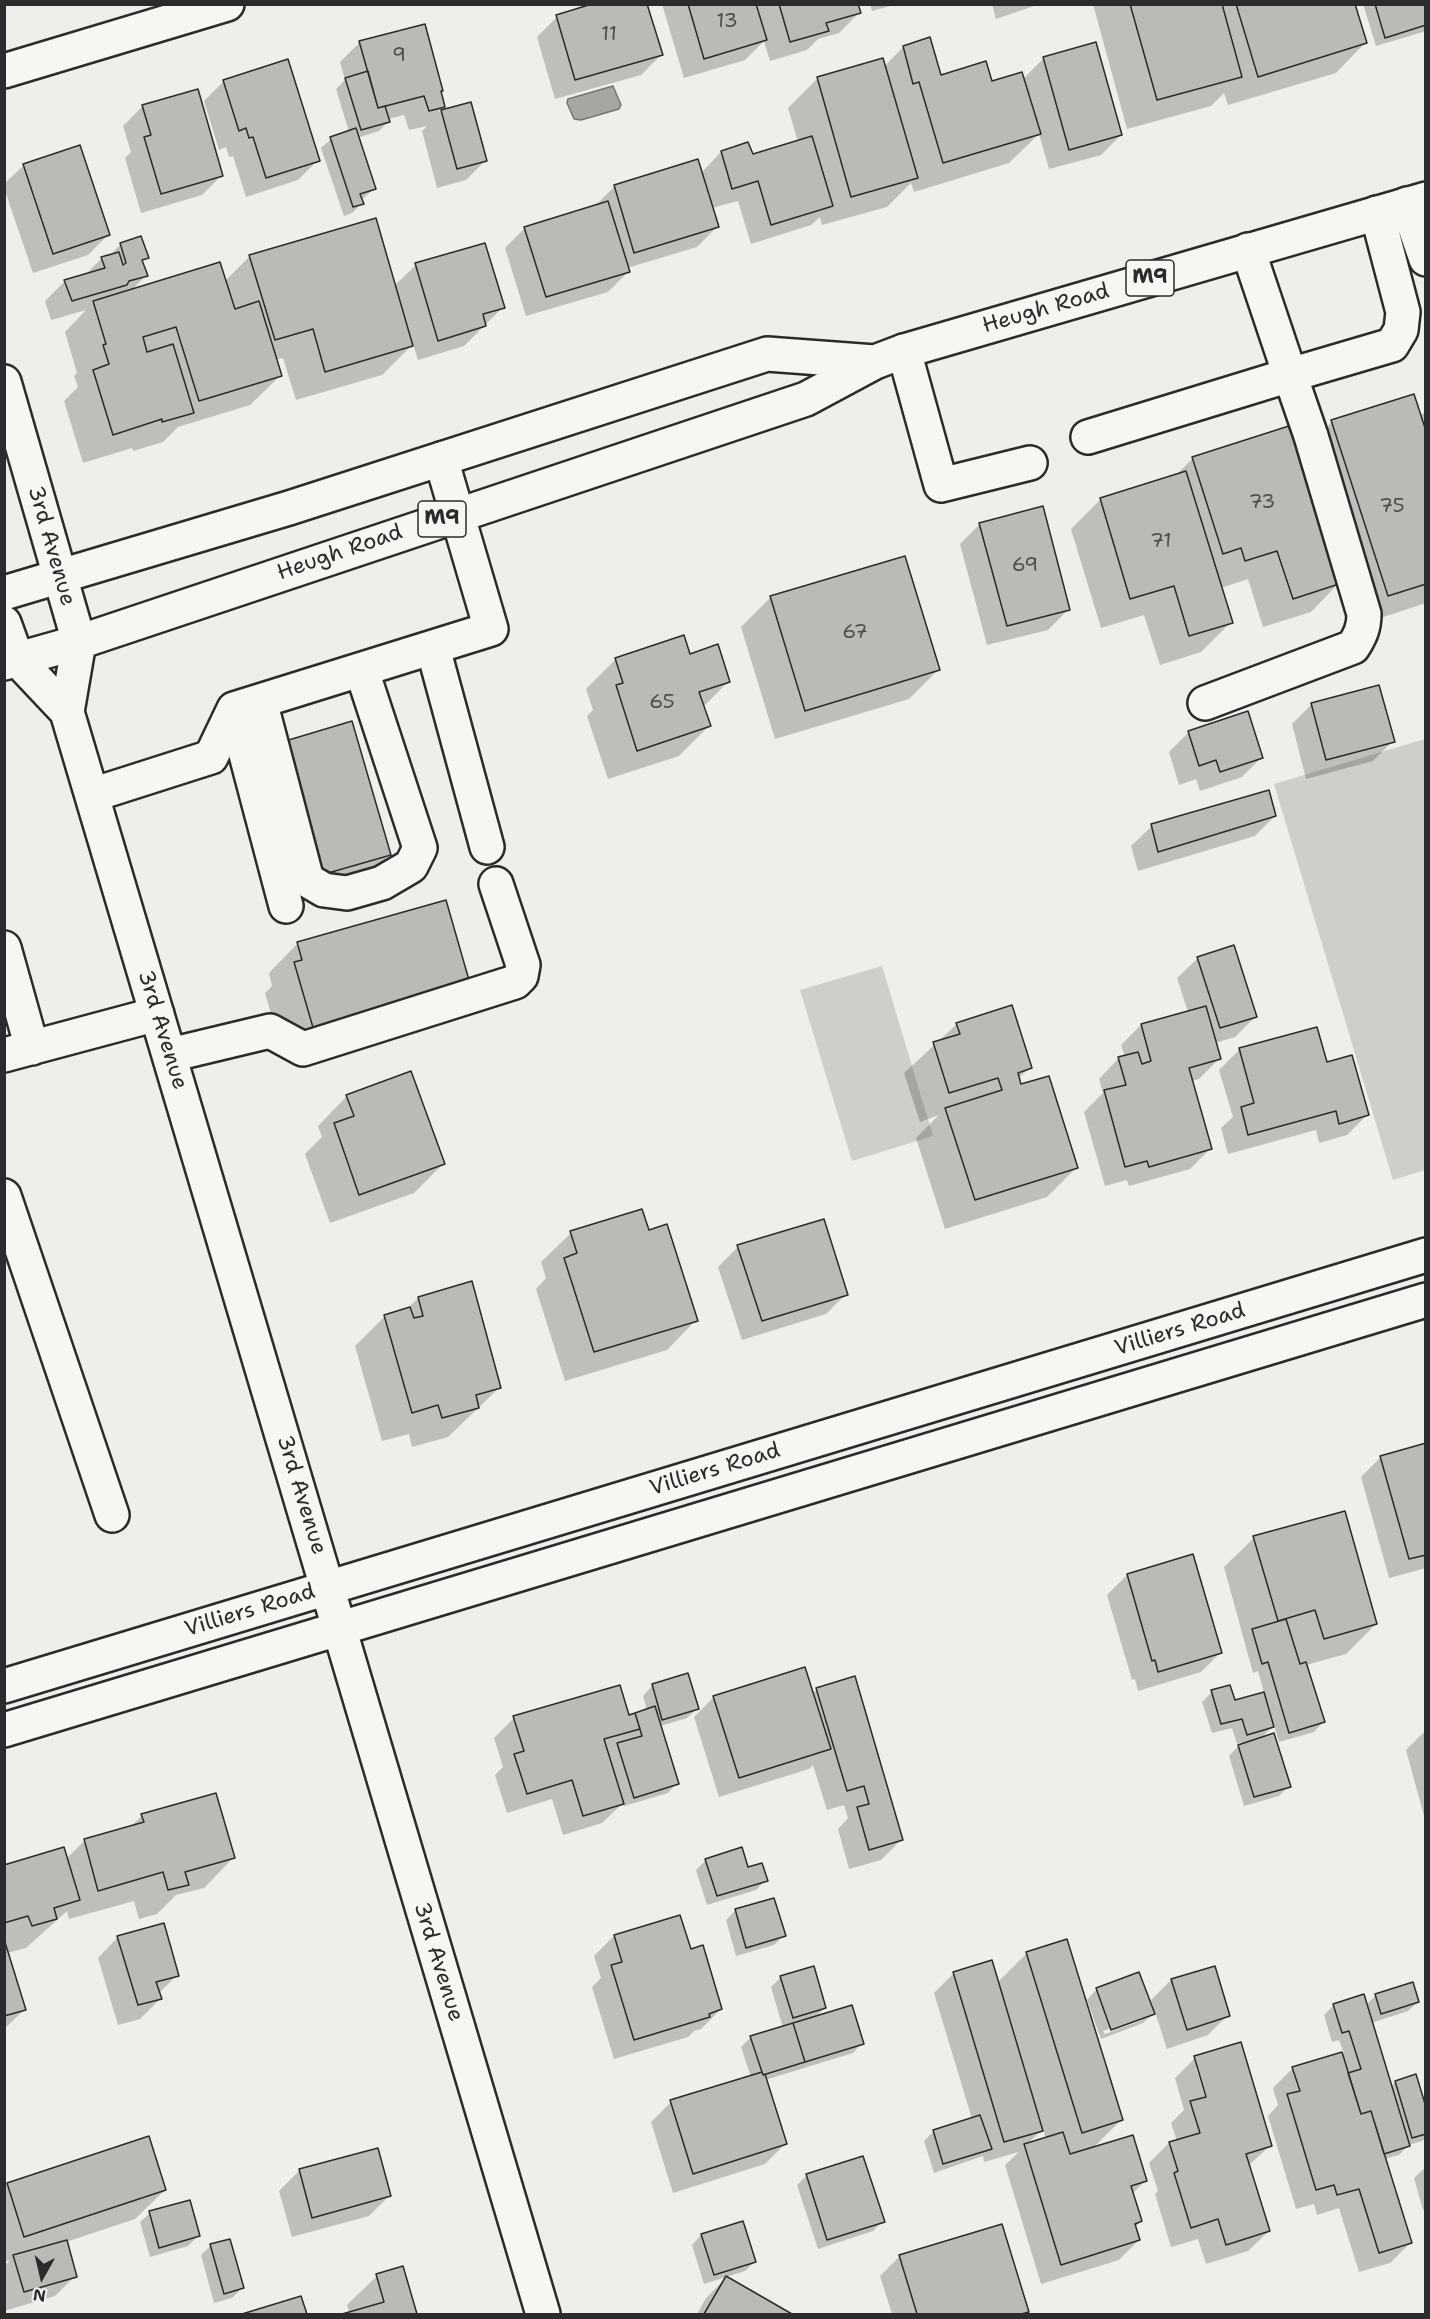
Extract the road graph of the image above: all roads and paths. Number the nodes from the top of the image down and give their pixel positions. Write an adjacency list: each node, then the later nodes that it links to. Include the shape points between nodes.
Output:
1 (227, 4): 2 (street)
2 (4, 71)
3 (1403, 205): 4 (street, Heugh Road / M9); 5 (street); 7 (street, via 1403,312 1401,330 1392,345)
4 (1248, 250): 6 (street, Heugh Road / M9); 7 (street)
5 (1425, 260)
6 (890, 356): 10 (street, Heugh Road / M9, via 767,354); 11 (street, via 941,485); 12 (street, Heugh Road / M9, via 806,399)
7 (1290, 375): 9 (street); 20 (street, via 1364,614 1361,636 1353,647)
8 (4, 382): 13 (street, 3rd Avenue)
9 (1088, 437)
10 (441, 459): 12 (street); 13 (street, Heugh Road / M9)
11 (1030, 463)
12 (458, 514): 16 (street, Heugh Road / M9); 17 (street, via 491,629)
13 (60, 577): 14 (street, Heugh Road / M9); 16 (street, 3rd Avenue)
14 (4, 593)
15 (4, 623): 18 (street, 3rd Avenue)
16 (79, 642): 18 (street, Heugh Road / M9); 22 (street, 3rd Avenue)
17 (433, 648): 19 (street); 24 (street)
18 (10, 661): 22 (street, 3rd Avenue)
19 (362, 670): 21 (street); 21 (street, via 420,848 411,866 382,883 347,893 324,890 307,880)
20 (1205, 703)
21 (247, 705): 23 (street, via 212,757); 26 (street)
22 (68, 711): 23 (street, 3rd Avenue)
23 (92, 795): 28 (street, 3rd Avenue)
24 (487, 847)
25 (496, 884): 30 (street, via 523,965 515,982 303,1049 270,1031)
26 (286, 906)
27 (4, 948): 29 (street)
28 (157, 1014): 29 (street); 30 (street, 3rd Avenue)
29 (18, 1051)
30 (170, 1055): 37 (street, 3rd Avenue)
31 (4, 1196): 36 (street)
32 (1425, 1255): 33 (street, Villiers Road)
33 (1361, 1275): 35 (street); 37 (street, Villiers Road)
34 (1425, 1300): 35 (street, Villiers Road)
35 (1374, 1316): 38 (street, Villiers Road)
36 (112, 1515)
37 (328, 1587): 38 (street, 3rd Avenue); 39 (street, Villiers Road)
38 (340, 1630): 40 (street, Villiers Road); 41 (street, 3rd Avenue)
39 (4, 1686)
40 (4, 1730)
41 (543, 2314)

